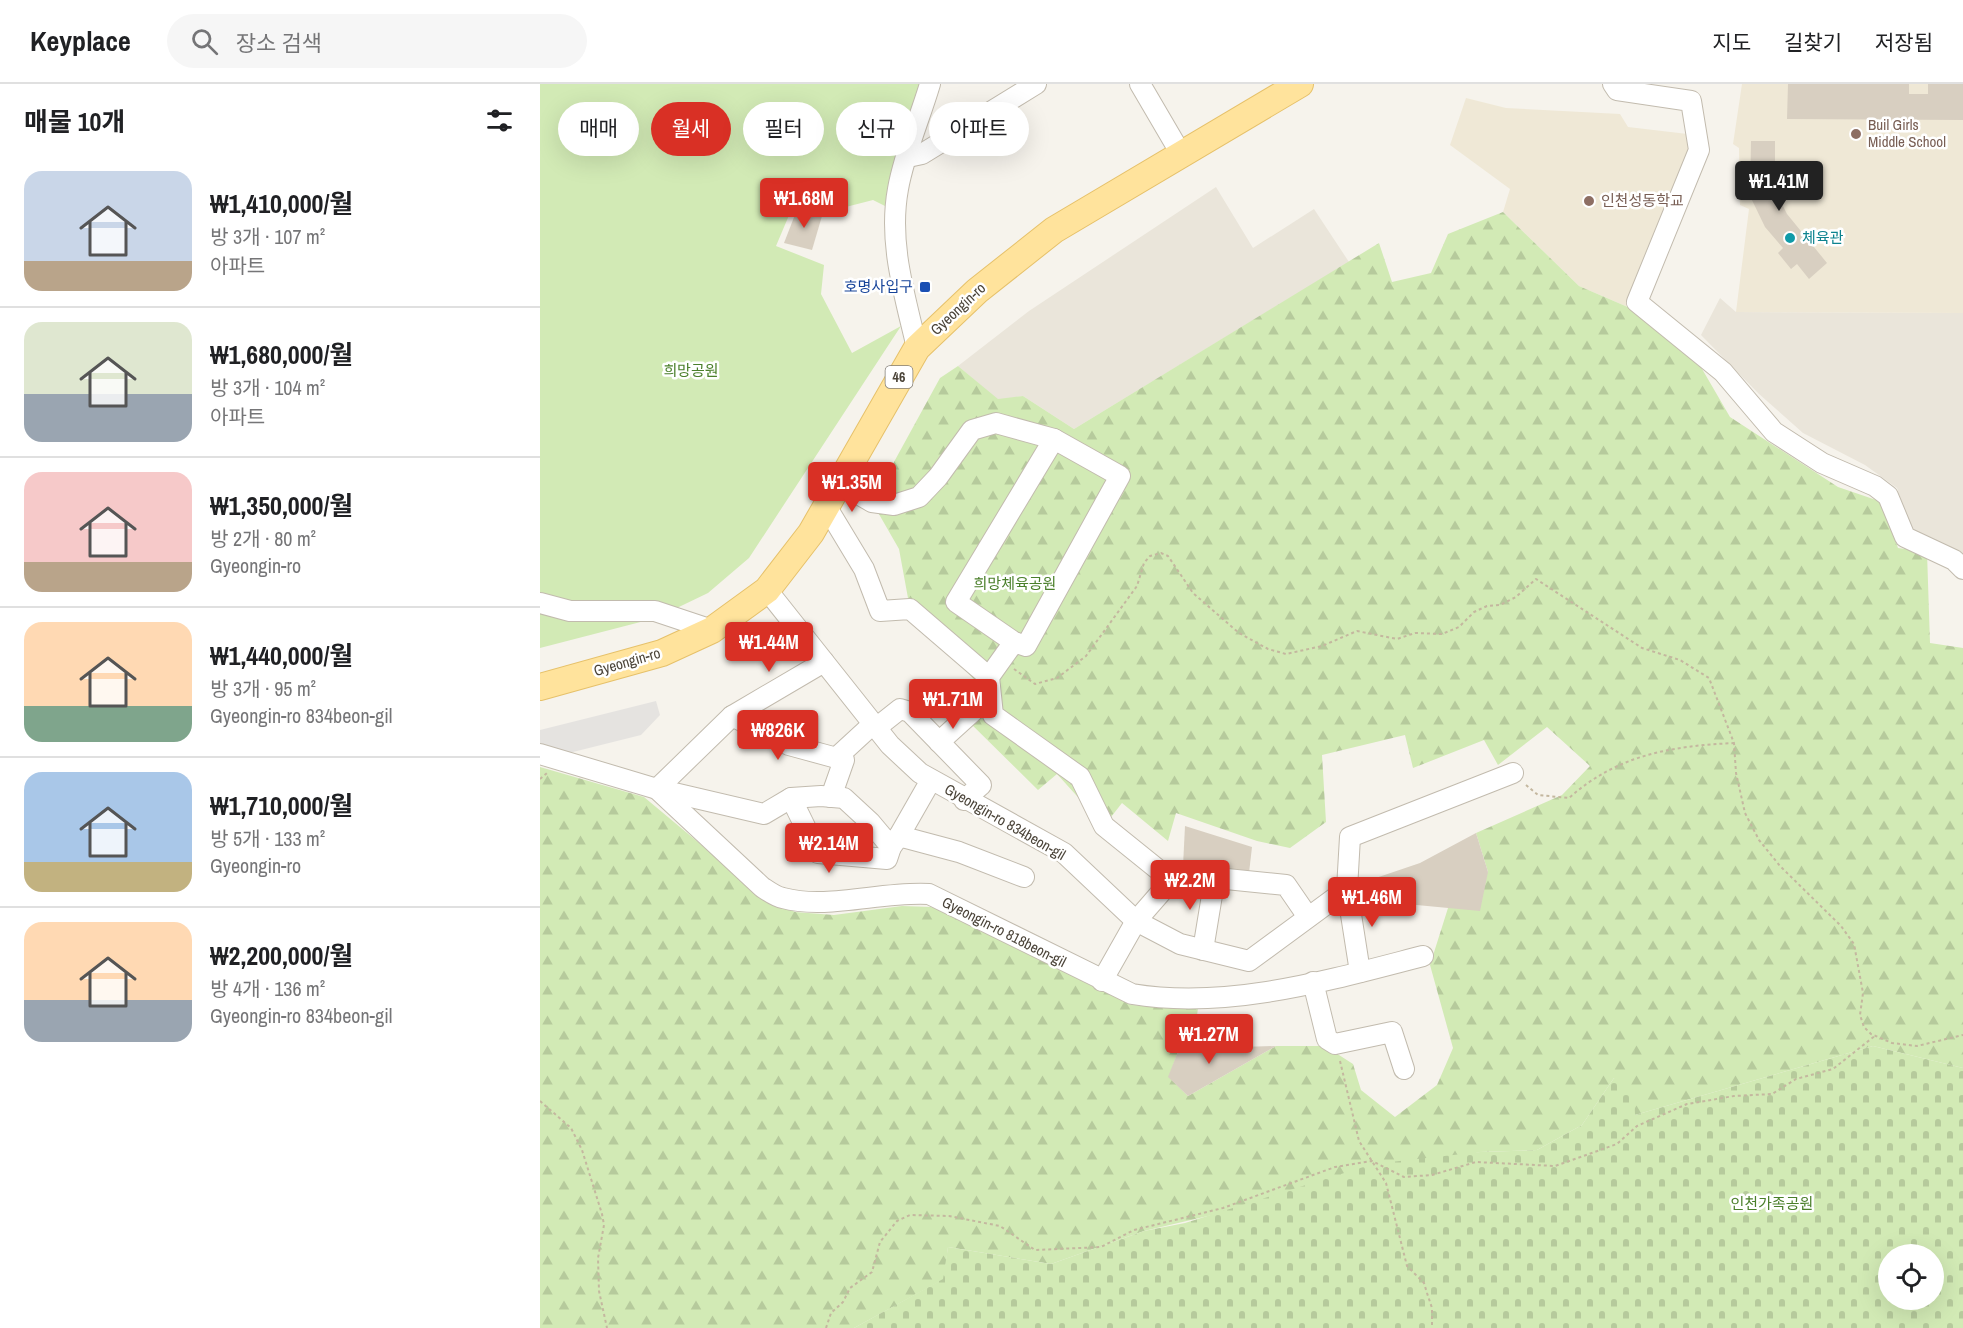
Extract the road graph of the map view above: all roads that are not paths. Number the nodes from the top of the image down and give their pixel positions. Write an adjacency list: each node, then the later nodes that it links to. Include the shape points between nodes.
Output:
1 (930, 84): 7 (street)
2 (1036, 84): 7 (street, via 922,154)
3 (1140, 84): 6 (street)
4 (1300, 84): 6 (main road, Gyeongin-ro / 46)
5 (1613, 84): 12 (street, via 1617,90 1691,101 1699,150 1638,302 1723,372 1774,432 1822,463 1875,486 1888,496 1905,537 1954,560)
6 (1181, 154): 8 (main road, Gyeongin-ro / 46, via 1054,230 977,291)
7 (908, 157): 8 (street, via 898,188 894,220 899,271)
8 (917, 348): 10 (main road, Gyeongin-ro / 46)
9 (1053, 439): 10 (street, via 996,423 972,430 919,497 894,504 872,502); 16 (street, via 956,603); 16 (street, via 1120,476 1026,646)
10 (839, 483): 11 (main road, Gyeongin-ro / 46)
11 (826, 506): 13 (main road, Gyeongin-ro / 46, via 811,533); 18 (street, via 864,569 880,611 910,609)
12 (1963, 569)
13 (767, 590): 15 (main road, Gyeongin-ro / 46); 17 (street, Gyeongin-ro 834beon-gil)
14 (540, 603): 15 (street, via 570,611 656,611)
15 (712, 630): 19 (main road, Gyeongin-ro / 46, via 662,653)
16 (1014, 642): 18 (street)
17 (824, 662): 20 (street); 21 (street, Gyeongin-ro 834beon-gil)
18 (989, 683): 22 (street, via 982,703); 34 (street, via 993,715 1080,777 1104,826)
19 (540, 687)
20 (732, 716): 24 (street, via 789,745); 27 (street)
21 (875, 726): 22 (street, via 900,709 910,712); 24 (street); 26 (street, Gyeongin-ro 834beon-gil, via 890,745)
22 (939, 742): 30 (street, via 981,785)
23 (540, 754): 27 (street, Gyeongin-ro 818beon-gil)
24 (836, 758): 28 (street, via 844,760)
25 (1513, 773): 35 (street, via 1350,837)
26 (931, 780): 30 (street, Gyeongin-ro 834beon-gil); 31 (street)
27 (657, 789): 29 (street, Gyeongin-ro 818beon-gil, via 764,814); 42 (street, Gyeongin-ro 818beon-gil, via 762,887 781,898 809,902 929,894)
28 (831, 797): 29 (street, Gyeongin-ro 818beon-gil); 31 (street, Gyeongin-ro 818beon-gil, via 844,798)
29 (791, 798): 31 (street, via 818,853 887,859)
30 (964, 800): 37 (street, Gyeongin-ro 834beon-gil, via 1064,853)
31 (895, 842): 32 (street, via 959,852)
32 (1024, 877)
33 (1215, 878): 34 (street, via 1177,874); 36 (street, via 1286,885); 38 (street)
34 (1171, 880): 37 (street)
35 (1347, 889): 36 (street); 41 (street)
36 (1308, 917): 40 (street)
37 (1136, 921): 38 (street, Gyeongin-ro 834beon-gil, via 1180,944); 42 (street)
38 (1203, 950): 40 (street, Gyeongin-ro 834beon-gil)
39 (1423, 956): 41 (street, Gyeongin-ro 818beon-gil)
40 (1249, 961): 44 (street)
41 (1360, 972): 43 (street, Gyeongin-ro 818beon-gil)
42 (1102, 981): 44 (street, Gyeongin-ro 818beon-gil, via 1132,994 1162,999)
43 (1313, 982): 44 (street, Gyeongin-ro 818beon-gil); 45 (street, via 1327,1039 1335,1044 1392,1032)
44 (1262, 993)
45 (1404, 1069)

